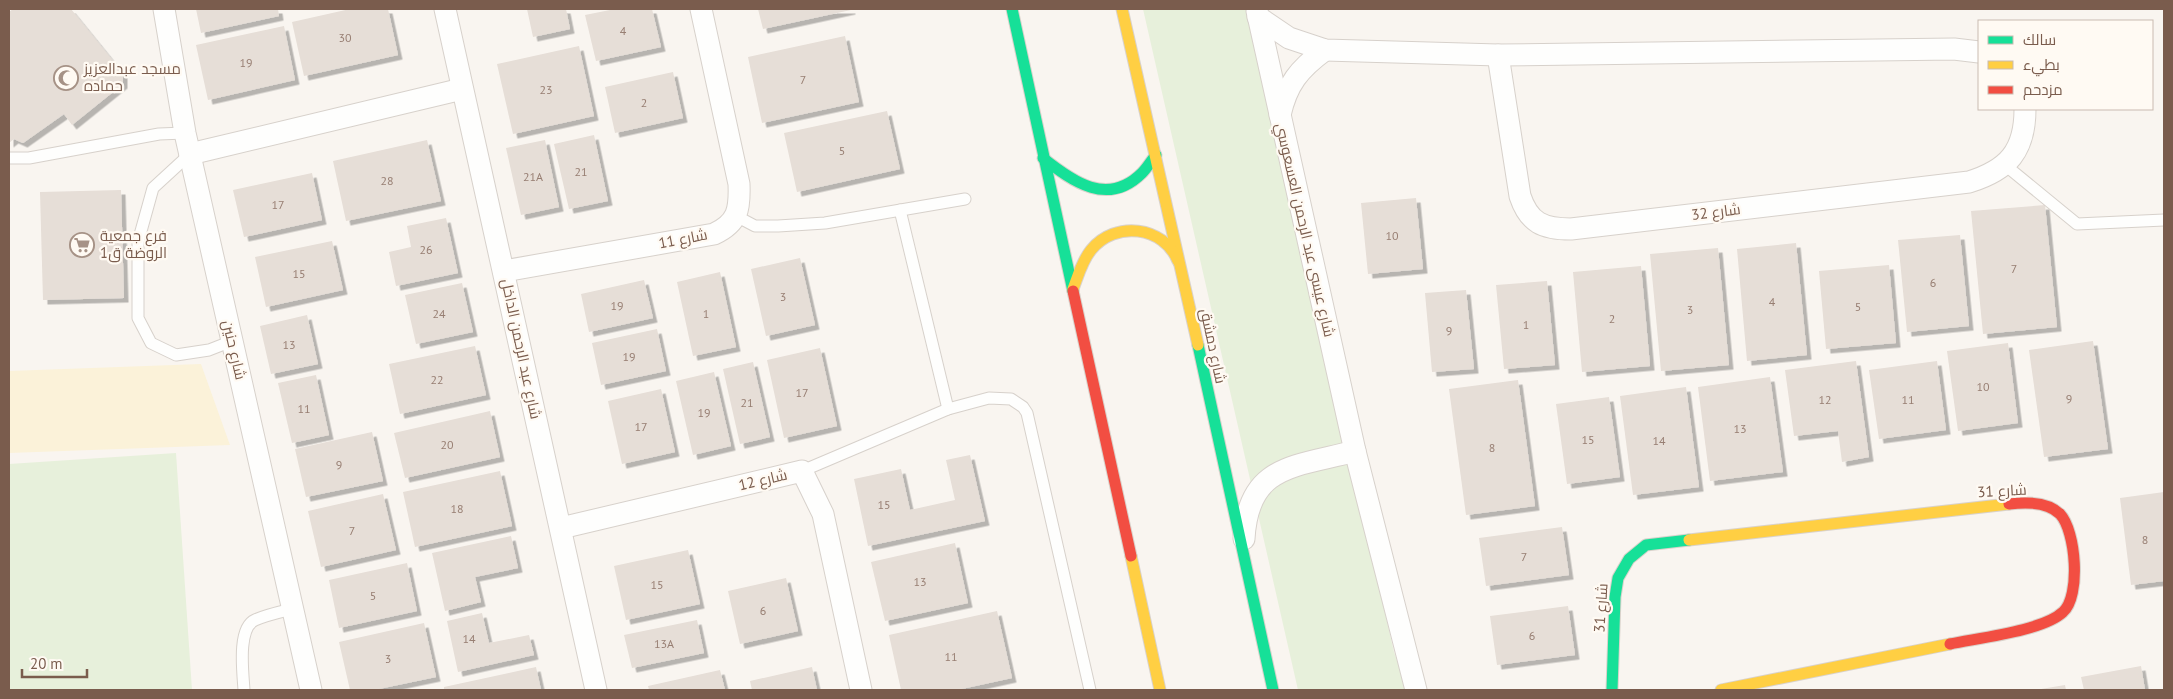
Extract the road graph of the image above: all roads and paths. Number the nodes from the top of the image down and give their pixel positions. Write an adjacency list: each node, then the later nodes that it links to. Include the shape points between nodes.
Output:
1 (164, 9): 13 (street, شارع حنين)
2 (445, 9): 10 (street, شارع عبد الرحمن الداخل)
3 (701, 9): 21 (street, via 739,184 740,202)
4 (1012, 9): 17 (main road)
5 (1122, 9): 15 (main road, شارع دمشق)
6 (1257, 13): 7 (street, via 1272,29 1307,46); 12 (street, شارع عيسى عبد الرحمن العسعوسي)
7 (1325, 50): 9 (street); 12 (street, via 1294,78 1284,96)
8 (1978, 52): 9 (street, via 1954,48)
9 (1498, 54): 18 (street, شارع 32, via 1520,196 1536,222 1554,229 1969,182 1990,175)
10 (462, 89): 14 (street); 24 (street, شارع عبد الرحمن الداخل)
11 (2025, 110): 18 (street, شارع 32, via 2022,139)
12 (1280, 116): 28 (street, شارع عيسى عبد الرحمن العسعوسي)
13 (185, 133): 14 (street, شارع حنين); 16 (lane, via 159,134 29,158)
14 (190, 154): 26 (street, شارع حنين); 26 (lane, via 153,188 138,242 138,318 150,343 176,355 208,350)
15 (1156, 155): 17 (main road, via 1132,181 1105,189 1078,184); 23 (main road, شارع دمشق)
16 (9, 158)
17 (1044, 158): 25 (main road)
18 (2005, 165): 22 (lane, via 2077,224)
19 (965, 199): 20 (lane)
20 (900, 210): 21 (lane, via 778,226 755,226); 27 (lane)
21 (736, 216): 24 (street, شارع 11, via 727,228 714,234)
22 (2164, 220)
23 (1180, 264): 25 (main road, via 1171,246 1160,238 1147,232 1119,232 1094,245 1086,256); 31 (main road, شارع دمشق)
24 (504, 272): 30 (street, شارع عبد الرحمن الداخل)
25 (1073, 290): 38 (main road)
26 (232, 341): 32 (street, شارع حنين)
27 (948, 409): 29 (lane); 37 (lane, via 996,397 1017,402 1027,413)
28 (1355, 451): 31 (street, via 1282,470 1263,482 1252,499 1245,521); 40 (street, شارع عيسى عبد الرحمن العسعوسي)
29 (802, 471): 30 (street, شارع 12); 36 (street, شارع 12, via 823,514)
30 (561, 528): 35 (street, شارع عبد الرحمن الداخل)
31 (1244, 562): 39 (main road, شارع دمشق)
32 (292, 609): 33 (lane, via 253,620 246,628 243,642); 34 (street, شارع حنين)
33 (244, 690)
34 (311, 690)
35 (596, 690)
36 (861, 690)
37 (1090, 690)
38 (1160, 690)
39 (1273, 690)
40 (1416, 690)
41 (1612, 690): 42 (main road, شارع 31, via 1618,578 1629,559 1646,545 2026,502 2059,513 2065,519 2069,528 2073,593 2067,608 2051,620 2027,628)
42 (1721, 690)

